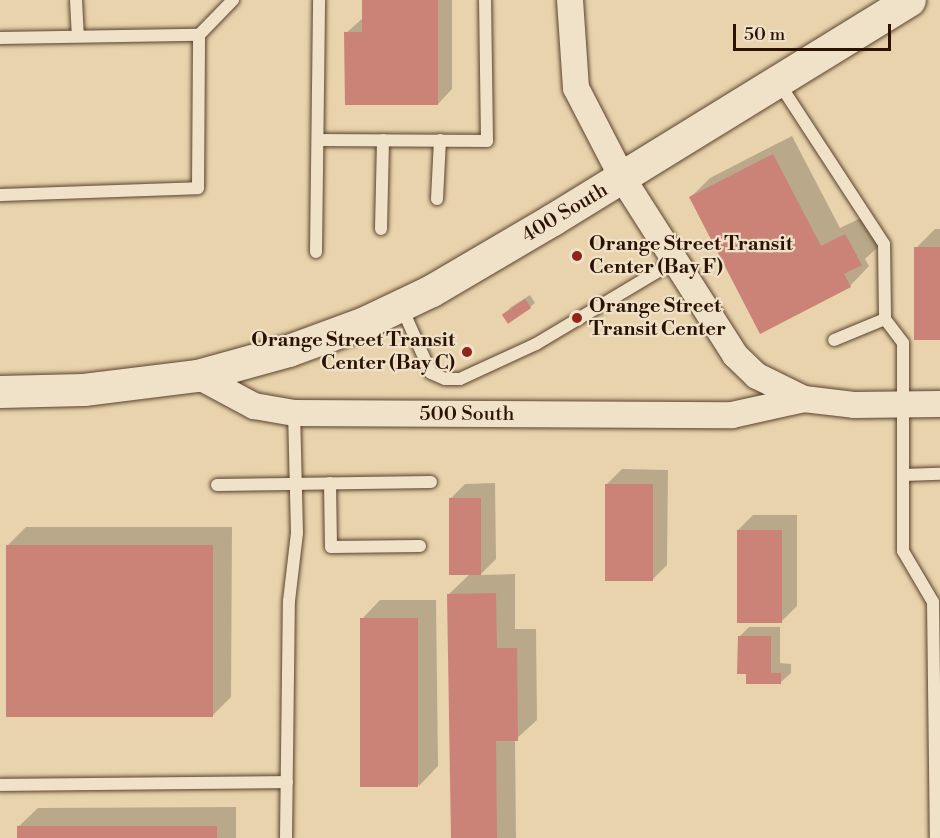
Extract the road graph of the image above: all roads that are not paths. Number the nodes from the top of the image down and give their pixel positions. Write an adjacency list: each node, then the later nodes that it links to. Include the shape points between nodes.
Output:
1 (76, 0): 8 (lane)
2 (233, 0): 7 (lane)
3 (320, 0): 11 (lane)
4 (485, 0): 13 (lane, via 487,141)
5 (570, 0): 14 (street, via 576,88)
6 (910, 0): 10 (street, 400 South)
7 (199, 35): 8 (lane); 15 (lane, via 198,188)
8 (78, 36): 9 (lane)
9 (0, 38)
10 (778, 82): 14 (street, 400 South); 21 (lane, via 884,244)
11 (319, 140): 12 (lane); 18 (lane)
12 (383, 140): 13 (lane); 17 (lane)
13 (440, 140): 16 (lane)
14 (622, 178): 19 (street); 20 (street, 400 South)
15 (0, 195)
16 (437, 199)
17 (381, 229)
18 (316, 252)
19 (675, 261): 20 (lane, via 536,344 460,379 445,380 430,373); 25 (street, via 720,335 745,366 770,384)
20 (401, 306): 23 (street, 400 South, via 327,338)
21 (885, 319): 22 (lane); 27 (lane, via 903,343)
22 (834, 340)
23 (198, 376): 24 (street, via 84,390); 28 (street, 500 South, via 254,406)
24 (0, 392)
25 (804, 399): 27 (street, 500 South, via 837,405); 28 (street, 500 South, via 732,415)
26 (940, 404): 27 (street, 500 South)
27 (904, 405): 30 (lane)
28 (294, 413): 32 (lane)
29 (940, 474): 30 (lane)
30 (903, 475): 36 (lane, via 903,551)
31 (430, 482): 33 (lane)
32 (296, 483): 33 (lane); 34 (lane); 37 (lane)
33 (330, 483): 35 (lane, via 331,547)
34 (217, 485)
35 (420, 546)
36 (937, 601): 40 (lane)
37 (287, 782): 38 (lane); 39 (lane)
38 (0, 785)
39 (286, 838)
40 (936, 838)

